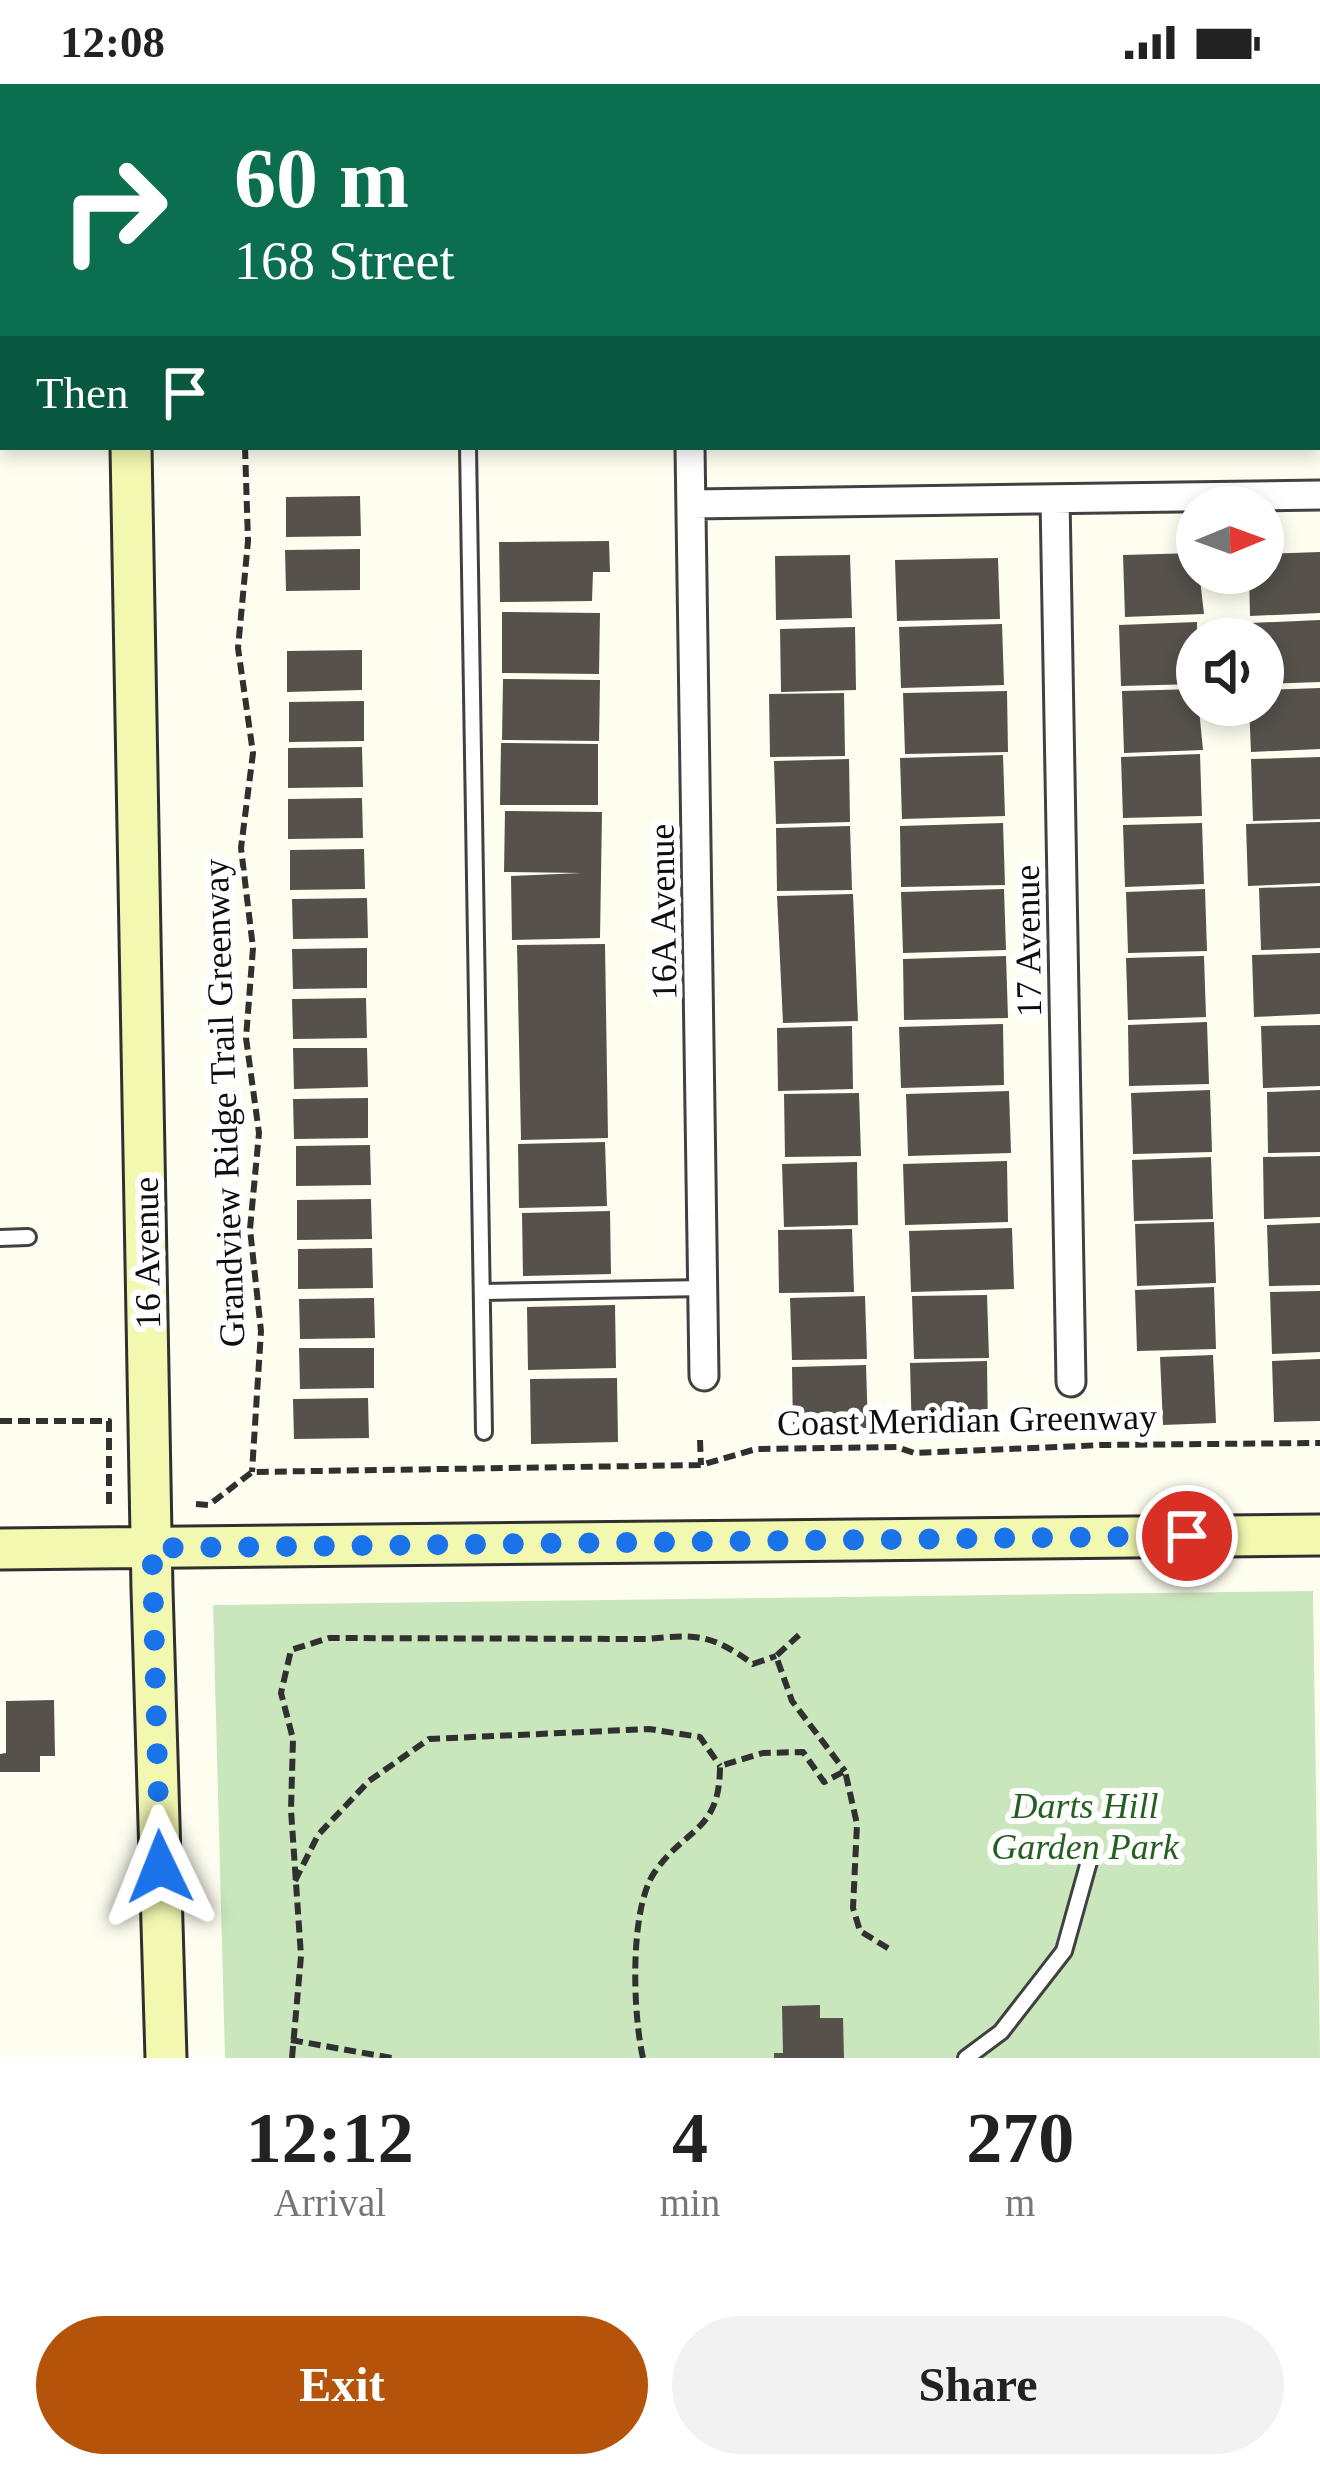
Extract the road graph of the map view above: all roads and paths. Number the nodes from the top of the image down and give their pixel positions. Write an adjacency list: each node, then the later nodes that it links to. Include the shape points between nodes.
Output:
1 (131, 450): 23 (main road, 16 Avenue)
2 (245, 450): 19 (path, Grandview Ridge Trail Greenway, via 248,541 238,648 253,753 241,848 253,948 246,1038 259,1133 250,1228 261,1331)
3 (468, 450): 11 (lane)
4 (690, 450): 7 (street, 16A Avenue)
5 (1320, 496): 6 (street)
6 (1055, 500): 7 (street); 13 (street, 17 Avenue)
7 (691, 504): 10 (street, 16A Avenue)
8 (28, 1237): 9 (lane)
9 (0, 1238)
10 (704, 1288): 11 (lane); 12 (street, 16A Avenue)
11 (483, 1292): 15 (lane)
12 (704, 1376)
13 (1071, 1382)
14 (0, 1421): 21 (path, via 109,1421)
15 (484, 1432)
16 (700, 1440): 18 (path)
17 (1320, 1443): 18 (path, Coast Meridian Greenway, via 756,1449)
18 (701, 1466): 19 (path, Coast Meridian Greenway)
19 (252, 1472): 20 (path, via 209,1504)
20 (196, 1504)
21 (109, 1505)
22 (1320, 1534): 23 (main road)
23 (152, 1548): 24 (main road); 33 (main road, 16 Avenue)
24 (0, 1549)
25 (799, 1636): 26 (path)
26 (776, 1656): 28 (path, via 792,1701); 30 (path, via 753,1664 720,1640 694,1634 329,1638 291,1650 281,1693 293,1739)
27 (720, 1766): 28 (path, via 764,1753 803,1753 824,1782); 30 (path, via 700,1737 649,1729 429,1738 369,1781 318,1835); 36 (path, via 720,1797 706,1823 654,1873 640,1909)
28 (845, 1772): 31 (path, via 857,1824 853,1908 860,1930)
29 (1090, 1858): 37 (lane, via 1064,1951 1001,2032)
30 (294, 1883): 32 (path, via 301,1956)
31 (890, 1950)
32 (292, 2040): 34 (path); 35 (path)
33 (166, 2058)
34 (292, 2058)
35 (392, 2058)
36 (644, 2058)
37 (967, 2058)

